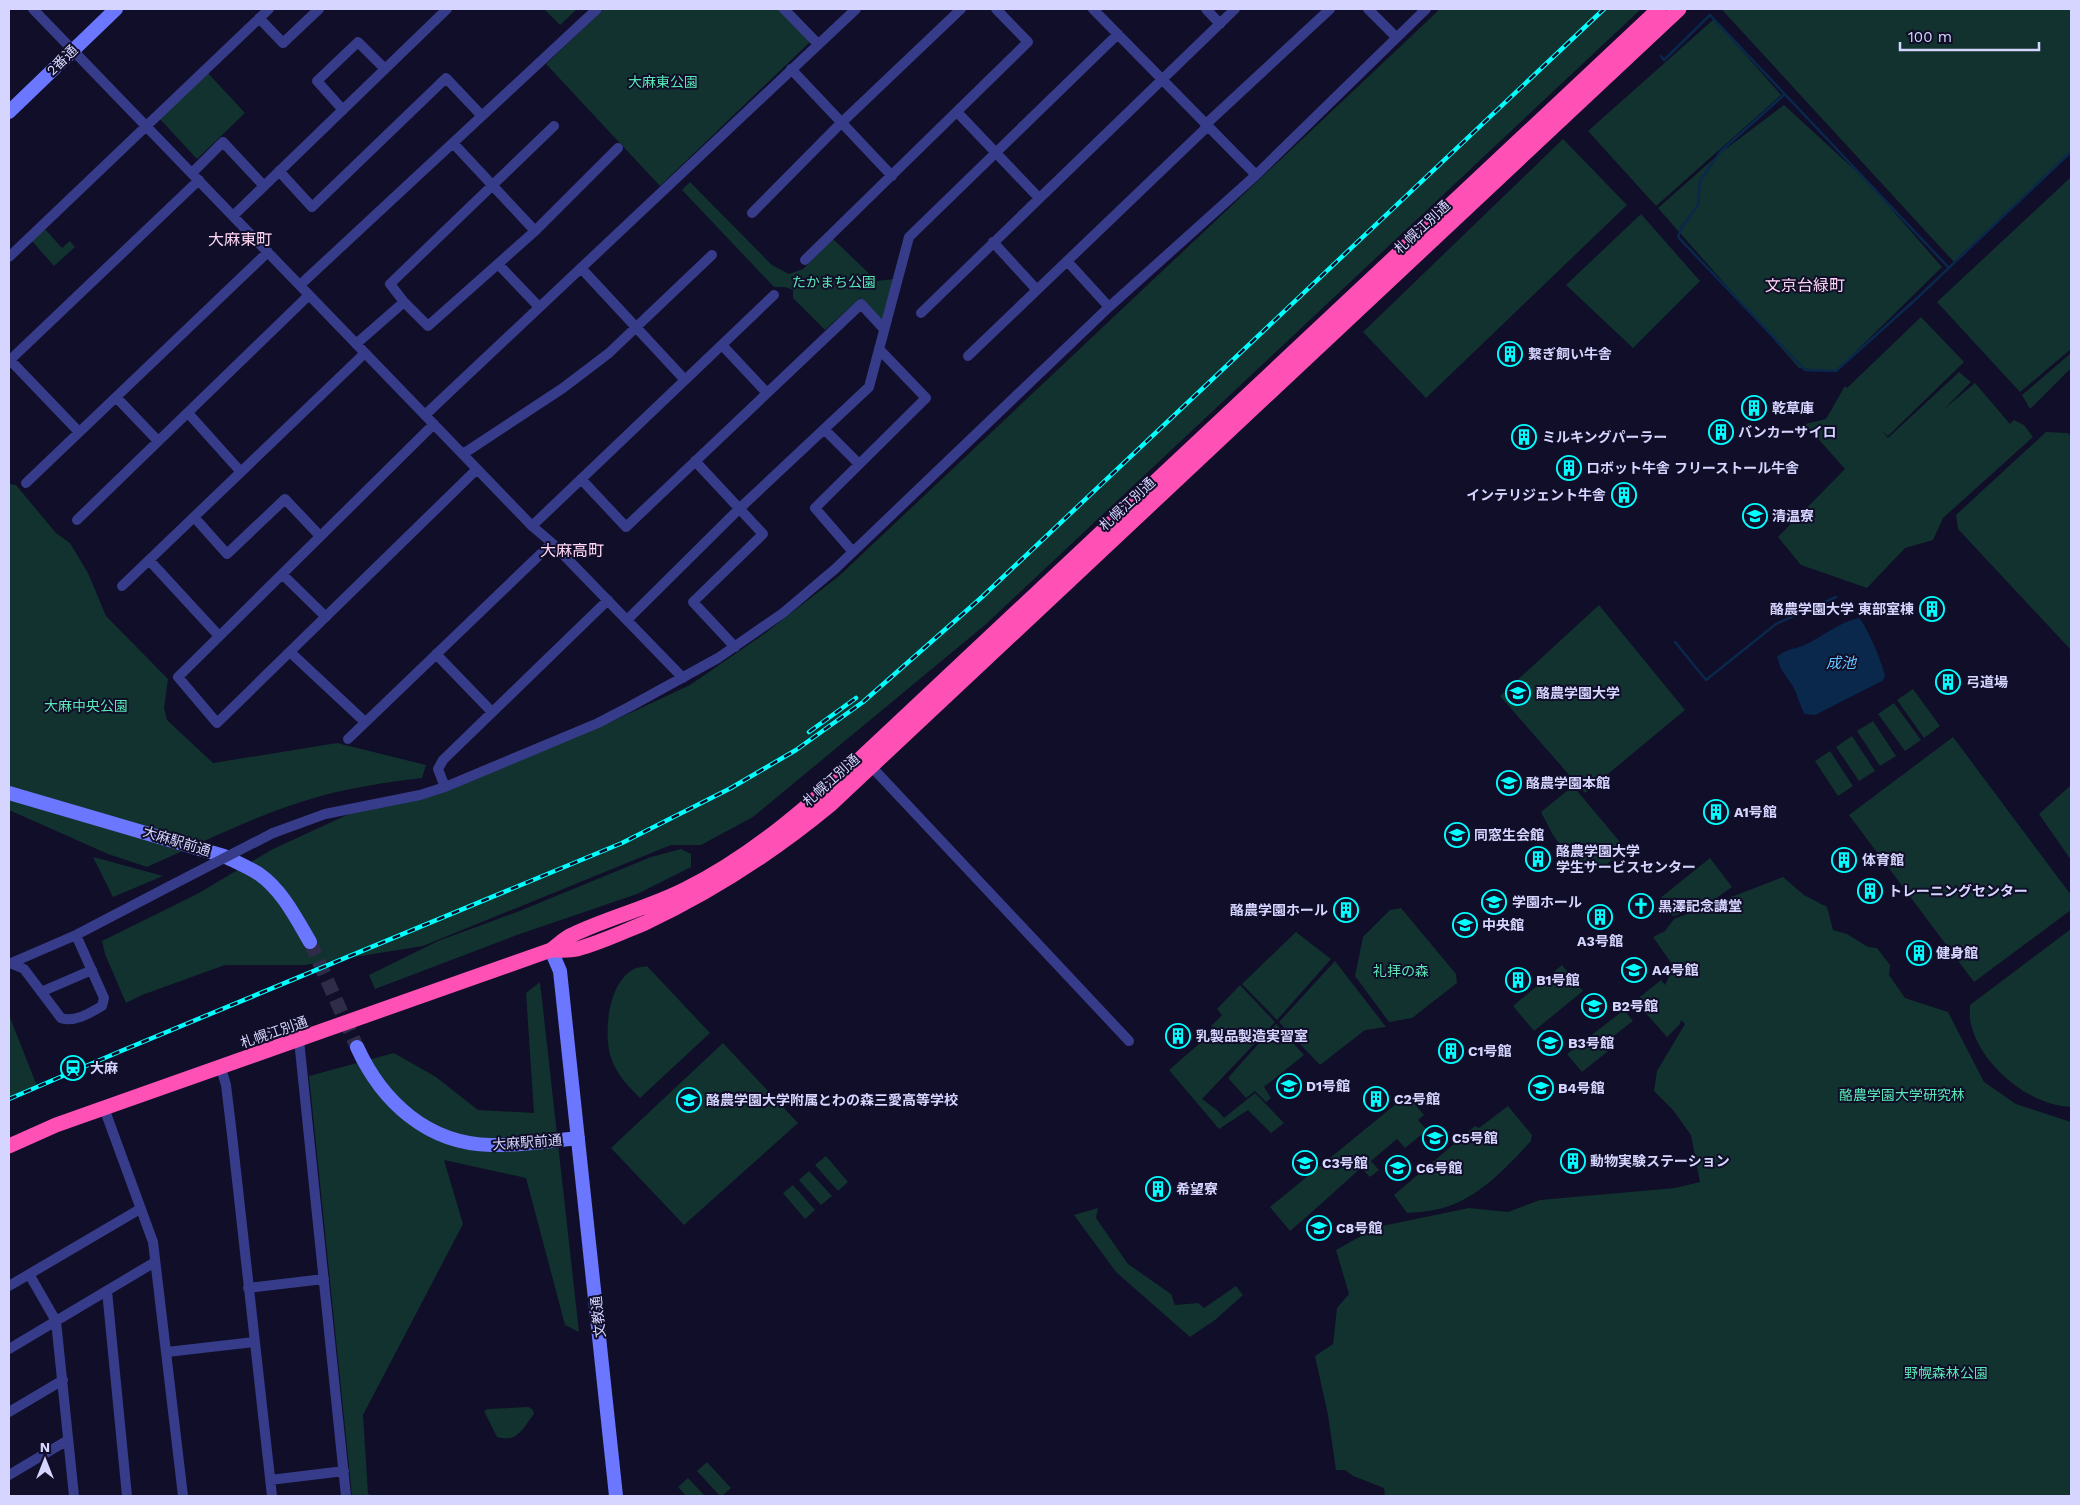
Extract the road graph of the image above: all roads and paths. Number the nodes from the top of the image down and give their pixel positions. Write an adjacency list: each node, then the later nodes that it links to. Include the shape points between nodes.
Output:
1 (33, 9): 24 (street)
2 (116, 9): 24 (street, 2番通)
3 (269, 9): 19 (street)
4 (318, 9): 19 (street, via 283,43)
5 (447, 9): 25 (street)
6 (597, 9): 31 (street)
7 (784, 9): 23 (street)
8 (856, 9): 23 (street)
9 (961, 9): 32 (street)
10 (996, 9): 30 (street, via 1028,42)
11 (1093, 9): 21 (street)
12 (1206, 9): 20 (street)
13 (1235, 9): 20 (street)
14 (1330, 9): 35 (street)
15 (1368, 9): 22 (street)
16 (1426, 9): 22 (street)
17 (1659, 9): 110 (highway, 札幌江別通)
18 (1678, 9): 110 (highway, 札幌江別通)
19 (259, 18): 33 (street)
20 (1220, 24): 27 (street)
21 (1118, 34): 27 (street); 38 (street)
22 (1396, 37): 40 (street)
23 (818, 44): 26 (street)
24 (73, 50): 29 (street, 2番通); 33 (street)
25 (384, 69): 28 (street); 28 (street, via 358,42 317,81)
26 (791, 69): 32 (street); 56 (street)
27 (1161, 79): 35 (street); 45 (street)
28 (343, 110): 39 (street)
29 (9, 112)
30 (957, 112): 38 (street); 41 (street)
31 (482, 116): 36 (street); 39 (street, via 446,78 312,207)
32 (841, 123): 41 (street); 46 (street)
33 (146, 126): 42 (street); 52 (street)
34 (554, 126): 43 (street)
35 (1206, 126): 40 (street); 54 (street)
36 (453, 143): 43 (street); 57 (street)
37 (618, 148): 48 (street)
38 (996, 153): 45 (street); 66 (street, via 909,237)
39 (279, 171): 44 (street)
40 (1256, 175): 62 (street)
41 (892, 176): 53 (street)
42 (195, 177): 44 (street, via 223,142); 47 (street); 72 (street)
43 (493, 184): 48 (street); 61 (street, via 390,284)
44 (264, 186): 47 (street)
45 (1039, 198): 49 (street)
46 (752, 213)
47 (233, 216): 50 (street)
48 (535, 231): 55 (street)
49 (994, 242): 58 (street); 64 (street)
50 (268, 252): 57 (street); 75 (street)
51 (712, 255): 65 (street)
52 (9, 257)
53 (805, 260)
54 (1067, 261): 58 (street); 62 (street)
55 (498, 264): 61 (street, via 428,326); 63 (street)
56 (581, 268): 63 (street); 65 (street)
57 (300, 285): 59 (street)
58 (1037, 290): 71 (street)
59 (309, 295): 67 (street); 76 (street)
60 (774, 295): 68 (street)
61 (404, 302): 67 (street)
62 (1109, 307): 95 (street)
63 (539, 308): 77 (street)
64 (921, 313)
65 (636, 328): 73 (street); 82 (street, via 610,353 563,388)
66 (884, 330): 69 (street); 74 (street, via 861,304)
67 (356, 344): 70 (street)
68 (722, 344): 73 (street); 74 (street)
69 (879, 349): 79 (street, via 868,387); 84 (street, via 926,398)
70 (365, 353): 77 (street); 86 (street)
71 (968, 356)
72 (10, 360): 80 (street)
73 (685, 380): 87 (street)
74 (767, 393): 83 (street)
75 (116, 397): 80 (street); 81 (street)
76 (188, 413): 81 (street); 86 (street)
77 (425, 415): 78 (street)
78 (434, 424): 82 (street); 93 (street)
79 (824, 429): 84 (street); 89 (street)
80 (79, 432): 88 (street)
81 (158, 442): 91 (street)
82 (463, 454): 85 (street)
83 (695, 462): 87 (street, via 626,527); 89 (street)
84 (859, 464): 95 (street, via 815,508)
85 (477, 469): 92 (street); 100 (street)
86 (241, 472): 90 (street)
87 (581, 479): 92 (street)
88 (26, 483)
89 (739, 509): 101 (street); 103 (street, via 763,534 693,602)
90 (194, 517): 93 (street, via 227,554 285,500); 96 (street)
91 (78, 520)
92 (532, 526): 94 (street)
93 (320, 536): 97 (street)
94 (552, 543): 99 (street); 105 (street)
95 (853, 552): 103 (street, via 783,613)
96 (149, 560): 98 (street); 102 (street)
97 (282, 574): 100 (street); 102 (street)
98 (122, 586)
99 (608, 600): 101 (street); 107 (street)
100 (326, 617): 104 (street)
101 (627, 620): 106 (street)
102 (219, 636): 104 (street, via 178,677 218,723)
103 (736, 646): 106 (street)
104 (290, 652): 108 (street)
105 (436, 654): 107 (street); 108 (street)
106 (683, 678): 111 (street, via 598,723)
107 (492, 712): 111 (street, via 438,766)
108 (365, 722): 109 (street)
109 (348, 739)
110 (867, 762): 115 (highway, 札幌江別通, via 788,822 687,889 571,935); 120 (street)
111 (445, 787): 113 (street, bridge, via 325,814 273,833)
112 (9, 793): 114 (street, 大麻駅前通, via 188,844 252,869 292,910)
113 (76, 935): 116 (street); 117 (street)
114 (310, 942)
115 (551, 950): 119 (highway, 札幌江別通); 124 (street, 大麻駅前通, via 560,970)
116 (9, 964): 118 (street, via 24,969)
117 (92, 970): 118 (street); 118 (street, via 104,998 102,1006 89,1013 72,1020 61,1018)
118 (41, 992)
119 (300, 1040): 122 (highway, 札幌江別通); 129 (street)
120 (1129, 1041)
121 (357, 1047): 124 (street, 大麻駅前通, via 373,1078 394,1102 421,1124 445,1136 490,1146)
122 (221, 1068): 123 (highway, 札幌江別通); 131 (street, via 226,1085)
123 (104, 1108): 125 (highway, 札幌江別通); 126 (street)
124 (578, 1138): 148 (street, 文教通)
125 (9, 1146)
126 (140, 1209): 127 (street, via 153,1242); 128 (street)
127 (155, 1262): 132 (street); 136 (street)
128 (29, 1274): 130 (street); 133 (street)
129 (324, 1279): 131 (street); 140 (street)
130 (9, 1286)
131 (248, 1288): 134 (street)
132 (107, 1291): 133 (street); 144 (street)
133 (56, 1321): 135 (street); 137 (street)
134 (254, 1342): 136 (street); 142 (street)
135 (9, 1349)
136 (167, 1352): 145 (street)
137 (63, 1380): 138 (street); 139 (street)
138 (9, 1412)
139 (68, 1440): 141 (street); 143 (street)
140 (344, 1471): 142 (street); 147 (street)
141 (9, 1475)
142 (270, 1480): 146 (street)
143 (74, 1496)
144 (127, 1496)
145 (183, 1496)
146 (272, 1496)
147 (346, 1496)
148 (616, 1496)

